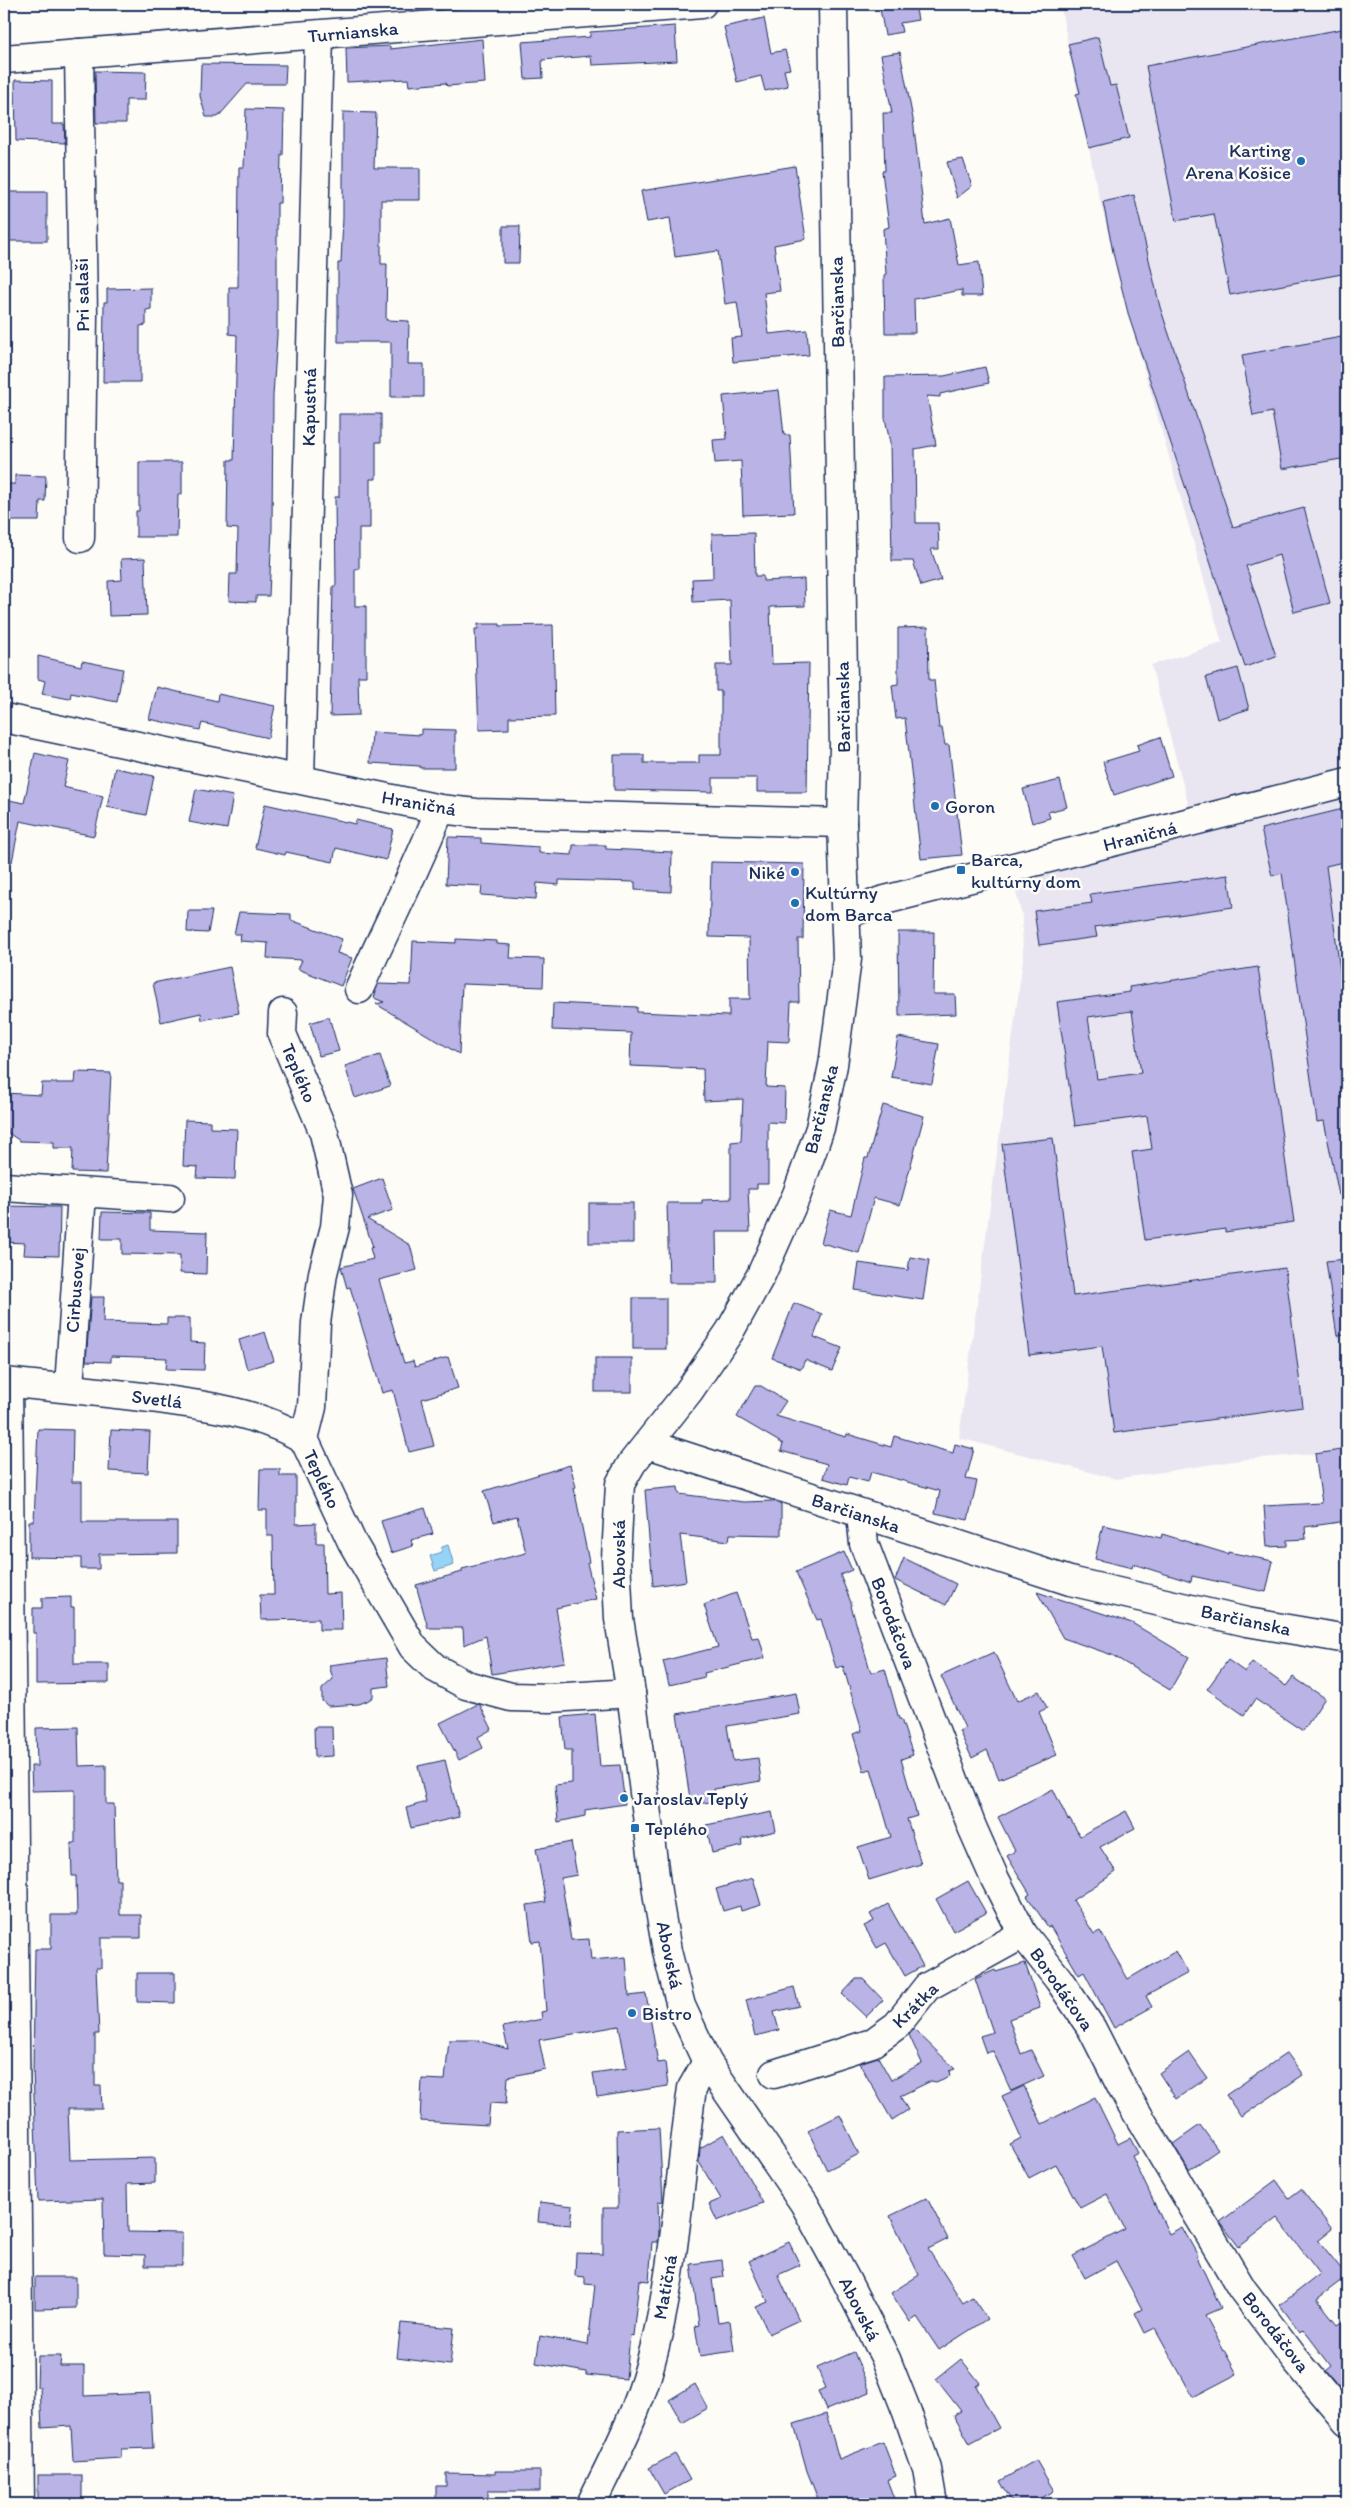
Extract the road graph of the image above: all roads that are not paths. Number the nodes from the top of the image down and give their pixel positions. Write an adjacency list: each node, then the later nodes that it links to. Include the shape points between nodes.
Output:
1 (702, 4): 3 (street, Turnianska)
2 (833, 4): 11 (street, Barčianska, via 844,747)
3 (319, 35): 4 (street, Turnianska); 8 (street, Kapustná)
4 (79, 53): 5 (street, Turnianska); 6 (street, Pri salaši, via 83,314)
5 (4, 59)
6 (80, 538)
7 (4, 718): 8 (street, Hraničná)
8 (300, 779): 10 (street, Hraničná)
9 (1347, 782): 12 (street, Hraničná, via 882,901)
10 (440, 809): 11 (street, Hraničná, via 495,814); 13 (street, via 419,863 391,916)
11 (842, 823): 12 (street, Barčianska)
12 (847, 914): 21 (street, Barčianska, via 847,959 833,1065 820,1128 796,1194 761,1275 730,1331)
13 (359, 990)
14 (283, 1013): 20 (street, Teplého, via 282,1034 324,1132 338,1195 335,1227 317,1314 312,1407)
15 (4, 1187): 16 (street)
16 (82, 1192): 17 (street); 19 (street, Cirbusovej)
17 (170, 1198)
18 (6, 1382): 19 (street, Svetlá); 29 (street)
19 (69, 1387): 20 (street, Svetlá, via 198,1404 240,1413 281,1426)
20 (304, 1439): 24 (street, Teplého, via 352,1542 413,1647 435,1668 466,1685 511,1696 550,1698)
21 (648, 1444): 22 (street, Barčianska); 24 (street, Abovská, via 620,1484 617,1513 619,1619)
22 (861, 1514): 23 (street, Barčianska, via 1070,1581 1247,1622); 25 (street, Borodáčova, via 864,1544 972,1827)
23 (1347, 1639)
24 (631, 1692): 26 (street, Abovská, via 667,1951 681,2006)
25 (1023, 1934): 27 (street, Krátka, via 927,1987 897,2025 872,2043); 28 (street, Borodáčova, via 1092,2029 1122,2088 1242,2289 1295,2360)
26 (707, 2062): 30 (street, Matičná, via 692,2088 670,2270 650,2365 629,2426); 31 (street, Abovská, via 804,2203 846,2280 886,2359 907,2412 927,2469)
27 (774, 2074)
28 (1347, 2421)
29 (20, 2504)
30 (591, 2504)
31 (933, 2504)

